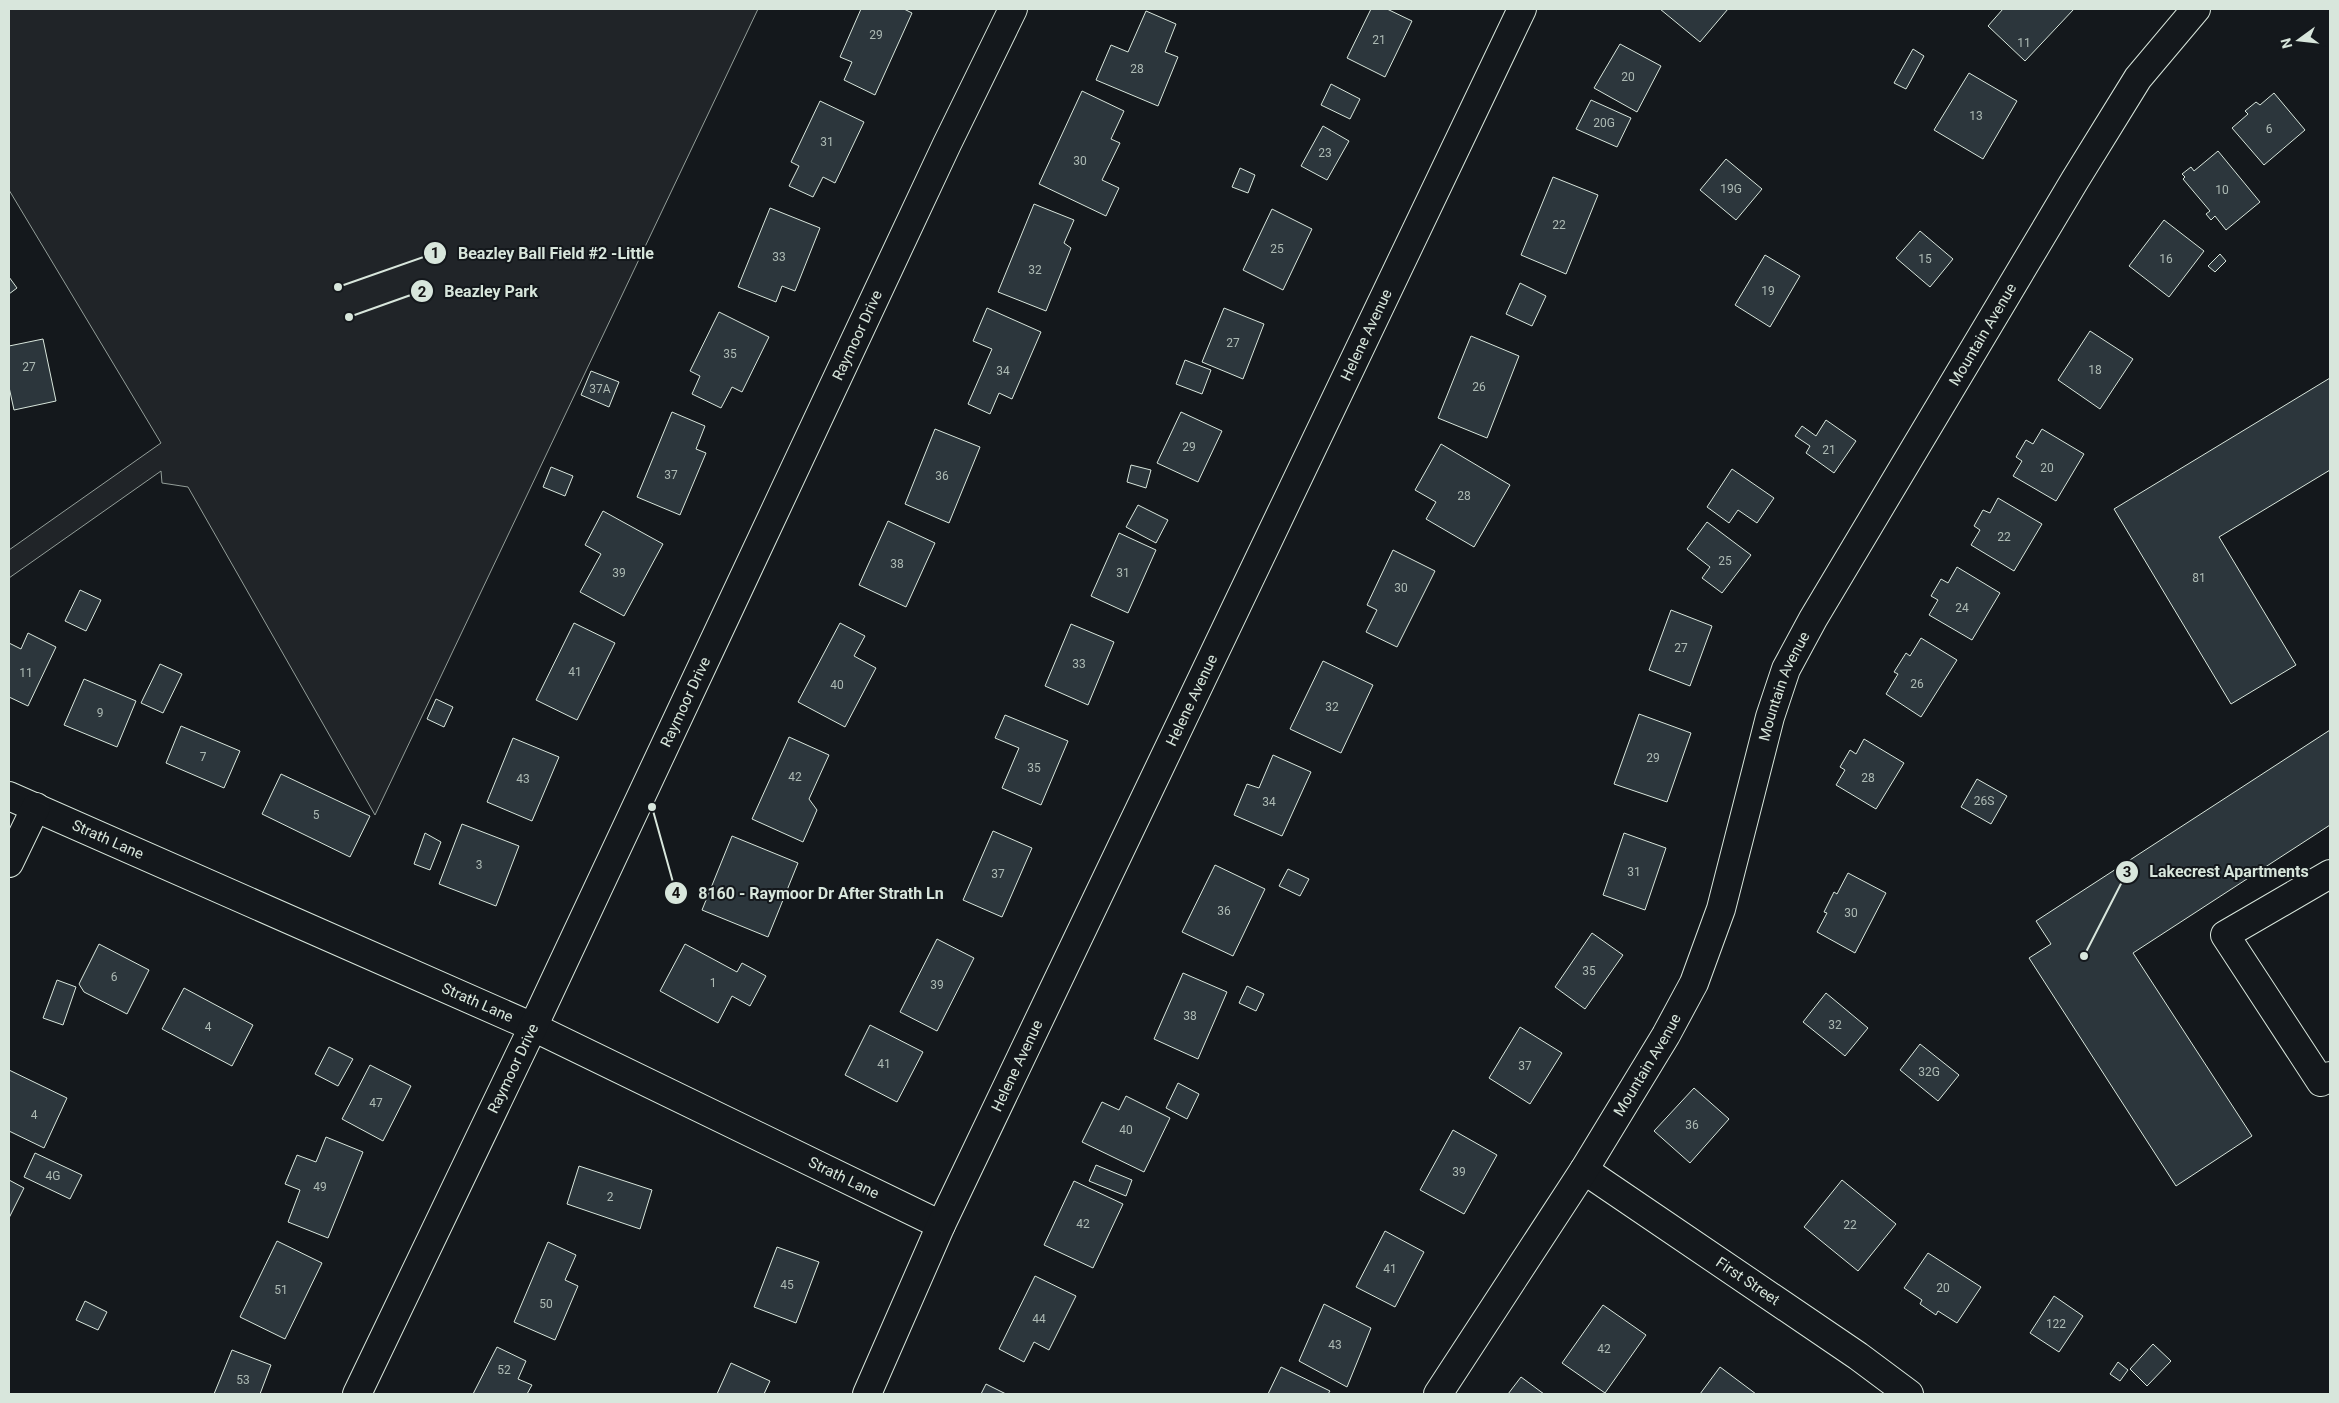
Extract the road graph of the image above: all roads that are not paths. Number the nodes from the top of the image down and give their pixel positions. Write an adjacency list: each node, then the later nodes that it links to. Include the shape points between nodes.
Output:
1 (1012, 9): 8 (street, Raymoor Drive)
2 (1522, 9): 11 (street, Helene Avenue)
3 (2196, 9): 10 (street, Mountain Avenue, via 2138,78 1786,669 1770,717 1721,909 1694,983)
4 (9, 796): 5 (street, Strath Lane)
5 (36, 807): 6 (street); 8 (street, Strath Lane)
6 (9, 863)
7 (2330, 874): 9 (street, via 2225,935 2321,1082)
8 (533, 1027): 11 (street, Strath Lane); 12 (street, Raymoor Drive)
9 (2330, 1076)
10 (1584, 1170): 14 (street, Mountain Avenue); 15 (street, First Street)
11 (941, 1225): 13 (street, Helene Avenue)
12 (357, 1394)
13 (867, 1394)
14 (1438, 1394)
15 (1909, 1394)

